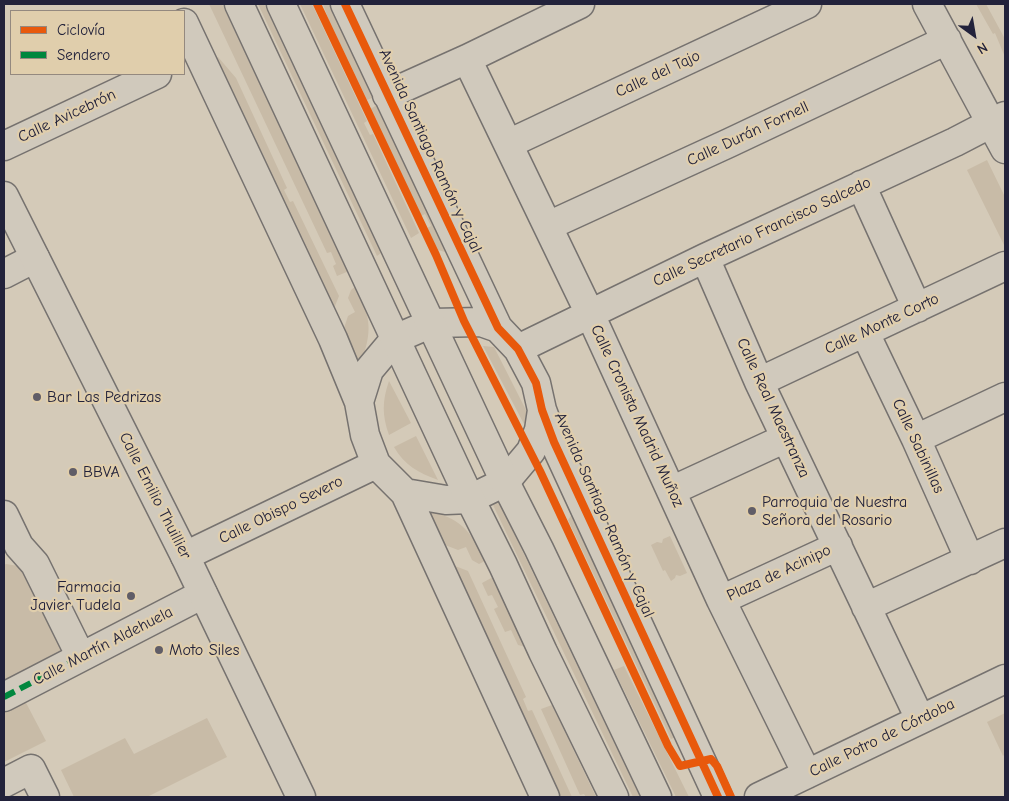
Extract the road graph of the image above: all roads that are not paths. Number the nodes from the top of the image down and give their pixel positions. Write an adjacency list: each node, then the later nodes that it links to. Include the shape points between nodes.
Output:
1 (239, 4): 29 (street)
2 (281, 4): 26 (street)
3 (345, 4): 12 (street, Avenida Santiago Ramón y Cajal)
4 (580, 4): 10 (street)
5 (807, 4): 14 (street, Calle del Tajo)
6 (926, 4): 8 (street)
7 (185, 28): 9 (street)
8 (947, 40): 13 (street); 19 (street, Calle Durán Fornell)
9 (191, 58): 33 (street, via 333,339)
10 (467, 59): 12 (street); 14 (street, Calle Cronista Madrid Muñoz)
11 (155, 75): 15 (street, Calle Avicebrón)
12 (387, 95): 27 (street, Avenida Santiago Ramón y Cajal)
13 (998, 120): 16 (street); 17 (street, Calle Secretario Francisco Salcedo)
14 (508, 144): 19 (street, Calle Cronista Madrid Muñoz)
15 (4, 146)
16 (1005, 149)
17 (861, 185): 21 (street, Calle Secretario Francisco Salcedo); 24 (street)
18 (4, 196): 20 (street, Calle Emilio Thuillier)
19 (548, 226): 25 (street, Calle Cronista Madrid Muñoz)
20 (35, 258): 23 (street); 46 (street, Calle Emilio Thuillier)
21 (705, 258): 25 (street, Calle Secretario Francisco Salcedo); 31 (street, Calle Real Maestranza)
22 (1005, 266): 24 (street, Calle Monte Corto)
23 (4, 274)
24 (917, 308): 28 (street, Calle Monte Corto)
25 (590, 314): 30 (street, Calle Secretario Francisco Salcedo); 39 (street, Calle Cronista Madrid Muñoz)
26 (432, 323): 27 (street, via 481,322); 29 (street); 38 (street)
27 (498, 328): 30 (street, Avenida Santiago Ramón y Cajal)
28 (865, 333): 31 (street, Calle Monte Corto); 36 (street, Calle Sabinillas)
29 (395, 339): 33 (street, via 369,370); 41 (street)
30 (518, 349): 34 (street, Avenida Santiago Ramón y Cajal, via 536,383)
31 (759, 382): 35 (street, Calle Real Maestranza)
32 (1005, 397): 36 (street)
33 (360, 402): 37 (street, via 365,435)
34 (542, 410): 38 (street, via 539,430 530,451); 62 (street, Avenida Santiago Ramón y Cajal, via 570,478)
35 (786, 438): 39 (street); 44 (street, Calle Real Maestranza)
36 (916, 439): 47 (street, Calle Sabinillas)
37 (376, 464): 40 (street); 46 (street, Calle Obispo Severo)
38 (505, 482): 41 (street); 61 (street)
39 (671, 491): 49 (street, Calle Cronista Madrid Muñoz)
40 (405, 493): 41 (street, via 446,500); 59 (street)
41 (470, 499): 60 (street)
42 (4, 515): 45 (street)
43 (1005, 543): 47 (street)
44 (838, 546): 49 (street, Plaza de Acinipo); 50 (street, Calle Real Maestranza)
45 (12, 550): 51 (street, via 35,564)
46 (185, 556): 48 (street, Calle Emilio Thuillier)
47 (970, 560): 50 (street)
48 (203, 594): 51 (street, Calle Martín Aldehuela); 58 (street, Calle Emilio Thuillier)
49 (721, 600): 55 (street, Calle Cronista Madrid Muñoz)
50 (866, 607): 54 (street, Calle Real Maestranza)
51 (81, 657): 53 (street, Calle Martín Aldehuela)
52 (1005, 680): 54 (street, Calle Potro de Córdoba)
53 (4, 697)
54 (920, 719): 55 (street, Calle Potro de Córdoba)
55 (807, 774): 63 (street, Calle Potro de Córdoba)
56 (4, 783): 57 (street, via 31,769)
57 (45, 797)
58 (302, 797)
59 (545, 797)
60 (614, 797)
61 (656, 797)
62 (718, 797)
63 (759, 797)

